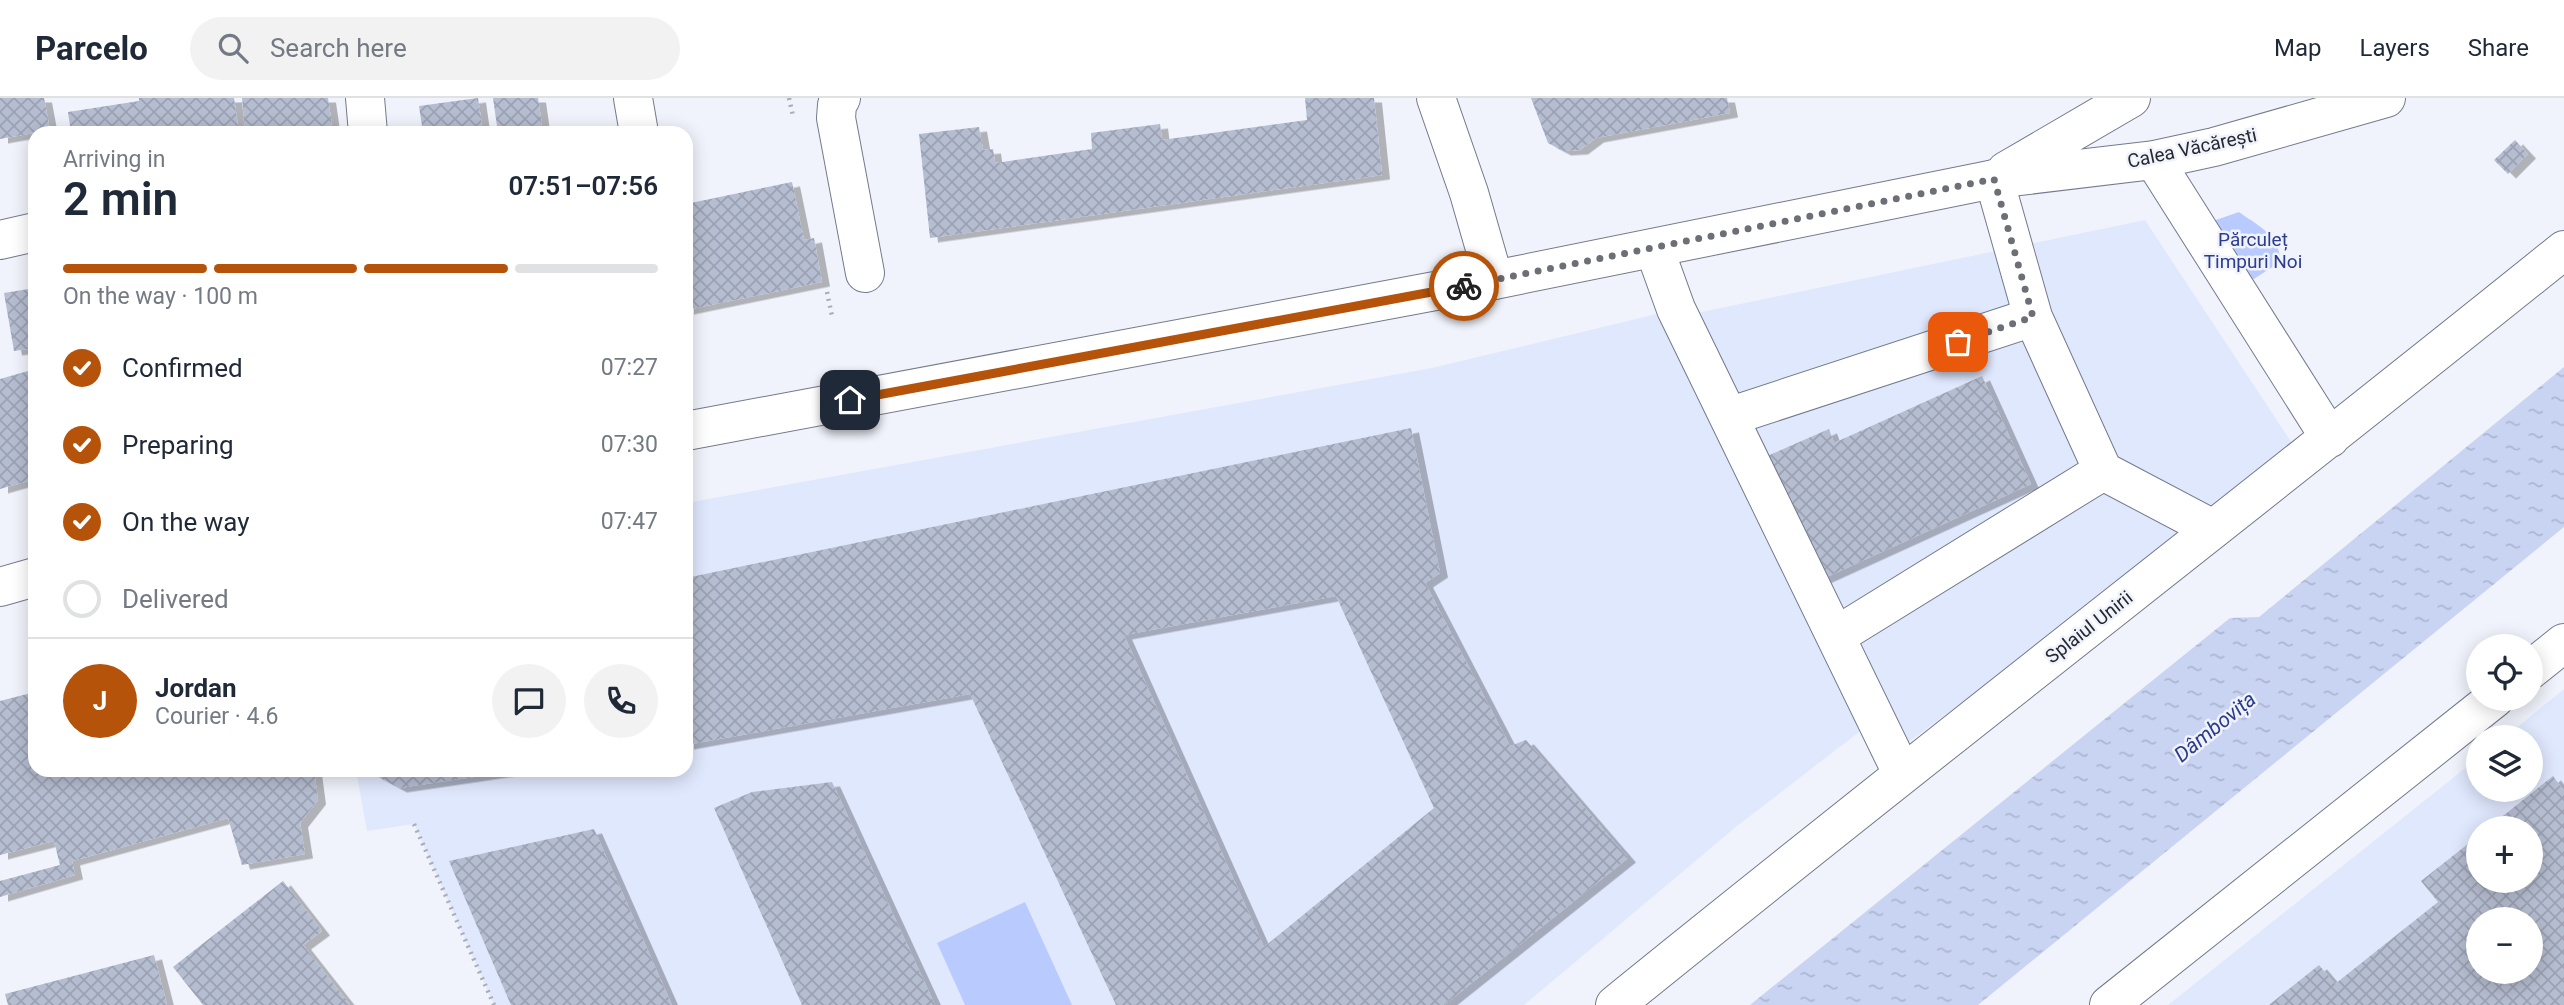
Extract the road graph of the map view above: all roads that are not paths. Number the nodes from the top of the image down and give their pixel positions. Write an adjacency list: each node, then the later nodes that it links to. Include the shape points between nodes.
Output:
1 (365, 98): 7 (main road)
2 (633, 98): 8 (main road)
3 (841, 98): 15 (main road, via 836,118)
4 (1436, 98): 16 (main road)
5 (2131, 98): 10 (main road, Calea Văcărești)
6 (2386, 98): 9 (main road, Calea Văcărești)
7 (367, 126)
8 (638, 126)
9 (2154, 160): 10 (main road, Calea Văcărești); 20 (main road)
10 (1994, 179): 13 (main road, Calea Văcărești); 17 (main road)
11 (28, 234): 12 (main road)
12 (0, 240)
13 (1654, 248): 16 (main road, Calea Văcărești); 18 (main road, via 1676,309)
14 (2564, 250): 20 (main road, Splaiul Unirii)
15 (865, 273)
16 (1494, 280): 19 (main road, Calea Văcărești)
17 (2033, 317): 18 (main road); 21 (main road)
18 (1731, 416): 25 (main road)
19 (693, 430)
20 (2330, 438): 22 (main road, Splaiul Unirii)
21 (2103, 471): 22 (main road); 25 (main road)
22 (2213, 529): 29 (main road, Splaiul Unirii)
23 (28, 579): 24 (main road)
24 (0, 587)
25 (1836, 636): 29 (main road)
26 (2564, 643): 27 (main road)
27 (2543, 660)
28 (2479, 711): 31 (main road)
29 (1902, 773): 30 (main road, Splaiul Unirii)
30 (1615, 1005)
31 (2109, 1005)

